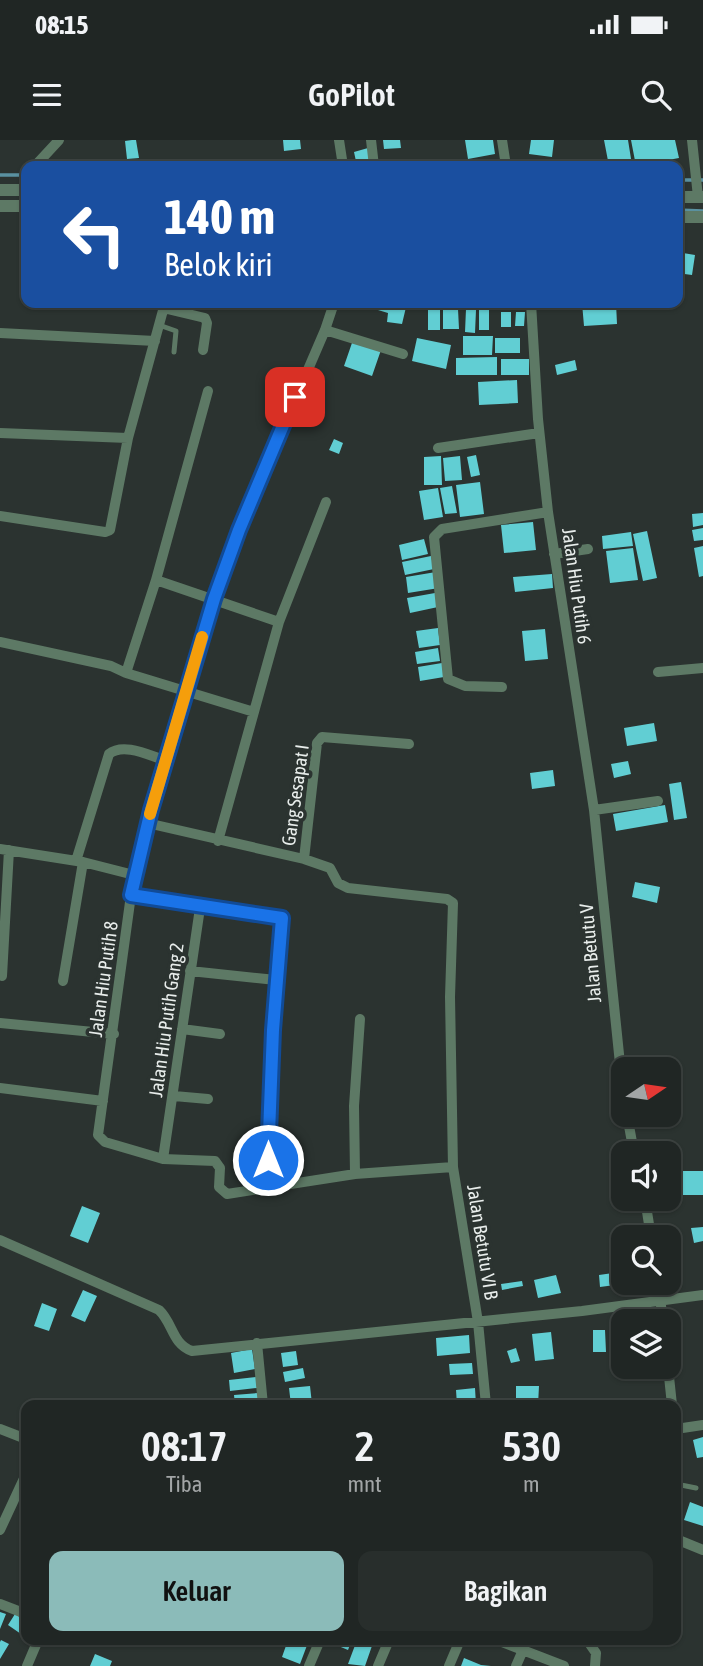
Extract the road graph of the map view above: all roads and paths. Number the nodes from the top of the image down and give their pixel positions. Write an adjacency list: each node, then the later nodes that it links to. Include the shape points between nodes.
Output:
1 (59, 140): 6 (street)
2 (339, 140): 7 (street)
3 (372, 140): 8 (street)
4 (502, 140): 9 (street)
5 (692, 140): 13 (street)
6 (40, 161)
7 (342, 161)
8 (374, 161)
9 (505, 161)
10 (0, 190): 11 (street)
11 (21, 190)
12 (683, 197): 13 (street)
13 (701, 197)
14 (0, 206): 15 (street)
15 (21, 206)
16 (683, 217): 17 (street)
17 (703, 217)
18 (163, 308): 22 (street)
19 (173, 308): 26 (street, via 205,318)
20 (332, 308): 23 (street, Jalan Hiu Putih 8)
21 (531, 308): 31 (street, Jalan Hiu Putih 6)
22 (159, 325): 25 (street); 27 (lane, via 176,331)
23 (325, 330): 28 (street); 40 (street, Jalan Hiu Putih 8)
24 (0, 333): 25 (street)
25 (155, 341): 32 (street)
26 (203, 350)
27 (174, 352)
28 (403, 354)
29 (208, 391): 39 (street)
30 (0, 433): 32 (street)
31 (539, 433): 33 (street); 35 (street, Jalan Hiu Putih 6)
32 (128, 438): 36 (street, via 110,530)
33 (438, 449)
34 (326, 502): 41 (street)
35 (548, 512): 38 (street, Jalan Hiu Putih 6); 46 (street, via 442,529 434,537 448,679 465,686)
36 (0, 516)
37 (588, 549): 38 (street)
38 (554, 554): 52 (street, Jalan Hiu Putih 6)
39 (156, 580): 40 (street); 45 (street)
40 (214, 599): 41 (street); 47 (street, Jalan Hiu Putih 8)
41 (279, 622): 48 (street)
42 (0, 642): 45 (street)
43 (703, 668): 44 (street)
44 (658, 672)
45 (126, 673): 47 (street)
46 (502, 687)
47 (187, 693): 48 (street); 50 (street, Jalan Hiu Putih 8)
48 (254, 712): 54 (street)
49 (410, 744): 56 (street, Gang Sesapat I, via 322,737 317,743)
50 (167, 761): 53 (street, Jalan Hiu Putih 8); 57 (street, via 132,750 109,754)
51 (658, 801): 52 (street)
52 (594, 810): 70 (street, Jalan Betutu V)
53 (147, 823): 54 (street); 58 (street, Jalan Hiu Putih 8)
54 (218, 841): 56 (street)
55 (4, 850): 57 (street); 62 (street)
56 (304, 859): 76 (street, Jalan Betutu VI B, via 330,868 338,883 348,888 453,903)
57 (79, 861): 58 (street); 64 (street)
58 (134, 875): 59 (street, Jalan Hiu Putih 8)
59 (131, 895): 60 (street); 68 (street, Jalan Hiu Putih 8)
60 (200, 908): 61 (street, Jalan Hiu Putih Gang 2); 63 (street, via 282,918)
61 (190, 971): 63 (street); 67 (street, Jalan Hiu Putih Gang 2)
62 (2, 975)
63 (276, 980): 78 (street)
64 (63, 981)
65 (360, 1019): 77 (street)
66 (0, 1023): 68 (street)
67 (182, 1029): 69 (street); 72 (street, Jalan Hiu Putih Gang 2)
68 (114, 1034): 74 (street, Jalan Hiu Putih 8)
69 (220, 1034)
70 (619, 1057)
71 (0, 1088): 74 (street)
72 (174, 1096): 73 (street); 75 (street, Jalan Hiu Putih Gang 2)
73 (208, 1099)
74 (103, 1101): 75 (street, Jalan Hiu Putih 8, via 99,1139)
75 (163, 1159): 78 (street, via 215,1161 219,1187 227,1194)
76 (453, 1167): 77 (street); 84 (street, Jalan Betutu VI B)
77 (355, 1174): 78 (street)
78 (268, 1187)
79 (0, 1240): 85 (street, via 159,1310 183,1348 192,1351)
80 (660, 1295): 82 (street)
81 (703, 1296): 82 (street)
82 (661, 1301): 83 (street); 84 (street)
83 (662, 1309)
84 (478, 1322): 85 (street); 88 (street, Jalan Betutu VI B)
85 (257, 1343): 87 (street)
86 (669, 1379): 89 (street)
87 (263, 1400)
88 (486, 1400)
89 (671, 1400)
90 (703, 1425): 91 (street)
91 (681, 1428)
92 (0, 1429): 93 (street)
93 (21, 1437)
94 (21, 1485): 97 (street)
95 (681, 1485): 96 (lane)
96 (696, 1488)
97 (0, 1530)
98 (681, 1541): 99 (street)
99 (703, 1550)
100 (0, 1604): 101 (street)
101 (21, 1612)
102 (36, 1645): 109 (street)
103 (318, 1645): 110 (street)
104 (386, 1645): 111 (street)
105 (458, 1645): 112 (street)
106 (510, 1645): 108 (street)
107 (590, 1645): 115 (street, via 596,1653)
108 (523, 1650): 113 (street); 114 (street)
109 (27, 1666)
110 (309, 1666)
111 (378, 1666)
112 (449, 1666)
113 (516, 1666)
114 (565, 1666)
115 (595, 1666)

